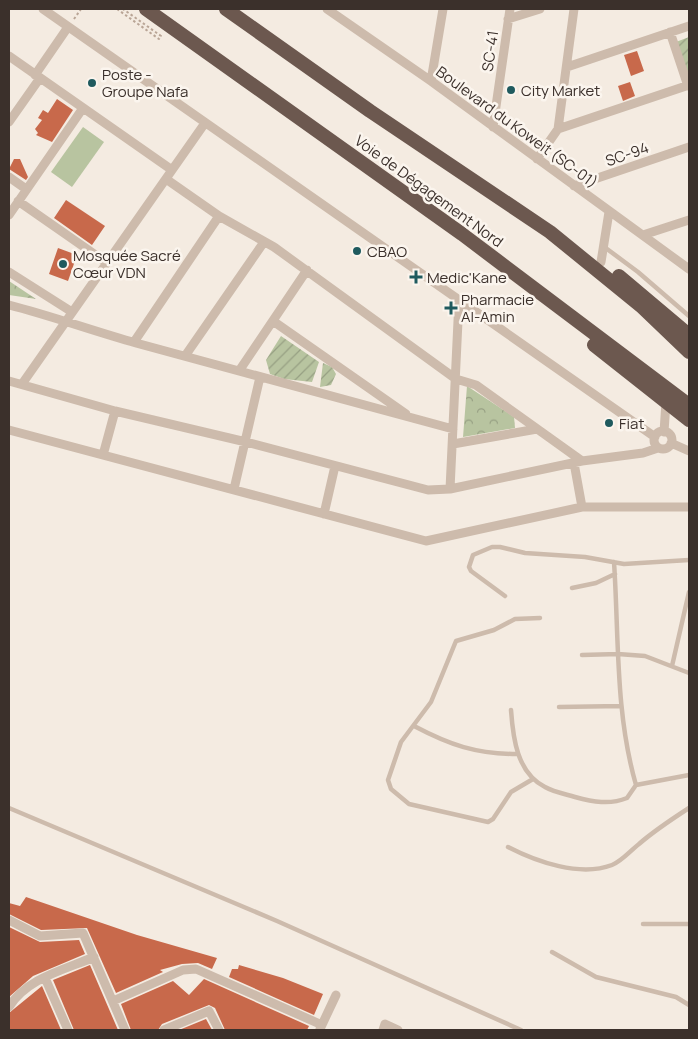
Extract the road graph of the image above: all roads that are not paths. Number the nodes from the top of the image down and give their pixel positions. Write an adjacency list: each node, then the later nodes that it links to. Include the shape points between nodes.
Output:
1 (43, 9): 11 (street)
2 (146, 9): 59 (highway, Voie de Dégagement Nord, via 462,234)
3 (226, 9): 30 (highway, Voie de Dégagement Nord, via 370,111)
4 (327, 9): 16 (street, Boulevard du Koweit (SC-01))
5 (443, 9): 16 (street)
6 (510, 9): 9 (street, SC-41)
7 (540, 9): 9 (street)
8 (574, 9): 14 (street)
9 (508, 19): 21 (street, SC-41)
10 (689, 26): 12 (street)
11 (68, 27): 15 (street); 20 (street)
12 (670, 32): 14 (street); 17 (street)
13 (9, 56): 15 (street)
14 (566, 67): 22 (street)
15 (38, 77): 18 (street); 19 (street)
16 (431, 81): 21 (street, Boulevard du Koweit (SC-01))
17 (689, 86): 22 (street)
18 (83, 108): 25 (street); 29 (street)
19 (9, 122)
20 (205, 123): 25 (street); 44 (street)
21 (493, 127): 24 (street, Boulevard du Koweit (SC-01))
22 (558, 129): 24 (street)
23 (689, 147): 28 (street, SC-94)
24 (537, 159): 28 (street, Boulevard du Koweit (SC-01))
25 (172, 170): 27 (street)
26 (9, 177): 29 (street)
27 (166, 179): 34 (street); 40 (street)
28 (574, 186): 32 (street, Boulevard du Koweit (SC-01))
29 (26, 189): 31 (street)
30 (503, 199): 39 (highway, via 532,213); 52 (highway, Voie de Dégagement Nord, via 602,274)
31 (18, 201): 33 (street); 40 (street)
32 (609, 212): 36 (street, Boulevard du Koweit (SC-01)); 38 (street)
33 (9, 214)
34 (220, 216): 37 (street); 51 (street)
35 (689, 220): 36 (street)
36 (642, 235): 41 (street, Boulevard du Koweit (SC-01))
37 (264, 242): 42 (street); 53 (street)
38 (602, 246): 39 (street); 47 (lane)
39 (601, 262): 50 (highway)
40 (107, 263): 46 (street)
41 (689, 268)
42 (307, 270): 48 (street); 56 (street)
43 (9, 272): 46 (street)
44 (459, 300): 56 (street); 68 (street)
45 (9, 306): 49 (street)
46 (72, 312): 49 (street)
47 (689, 316)
48 (273, 321): 54 (street); 62 (street)
49 (65, 323): 51 (street); 58 (street)
50 (689, 335)
51 (134, 342): 53 (street)
52 (689, 352)
53 (185, 356): 54 (street)
54 (238, 371): 55 (street)
55 (260, 377): 62 (street); 69 (street)
56 (456, 379): 64 (street); 65 (street, via 476,385)
57 (9, 381): 58 (street)
58 (22, 384): 61 (street)
59 (670, 398): 60 (highway, Voie de Dégagement Nord); 63 (highway); 67 (street)
60 (689, 404)
61 (115, 411): 69 (street); 74 (street)
62 (412, 418): 64 (street)
63 (689, 420)
64 (453, 429): 71 (street)
65 (537, 429): 71 (street); 75 (street)
66 (9, 430): 74 (street)
67 (664, 432): 68 (street); 70 (street, via 670,436)
68 (655, 437): 72 (street)
69 (246, 442): 76 (street); 77 (street)
70 (671, 443): 72 (street, via 666,448); 73 (street)
71 (453, 444): 78 (street)
72 (658, 448): 75 (street)
73 (689, 451)
74 (102, 455): 77 (street)
75 (578, 462): 78 (street); 79 (street)
76 (335, 466): 78 (street, via 424,490); 81 (street)
77 (234, 489): 81 (street)
78 (450, 489)
79 (582, 507): 80 (street); 81 (street, via 426,541)
80 (689, 507)
81 (324, 514)
82 (689, 560): 83 (lane)
83 (614, 562): 84 (lane); 87 (lane, via 525,553 500,547 473,555 471,571)
84 (615, 574): 85 (lane, via 596,583); 89 (lane)
85 (572, 588)
86 (689, 592): 91 (lane)
87 (505, 596)
88 (540, 618): 96 (lane, via 515,619 494,630 456,641 431,702)
89 (618, 654): 90 (lane); 91 (lane, via 645,656); 93 (lane)
90 (582, 655)
91 (672, 666): 92 (lane)
92 (689, 673)
93 (621, 706): 94 (lane); 100 (lane, via 626,746)
94 (559, 707)
95 (511, 710): 97 (lane)
96 (414, 726): 97 (lane, via 471,750); 99 (lane, via 402,742 388,780 391,789 409,804 488,822 493,820 511,792)
97 (517, 754): 99 (lane)
98 (689, 775): 100 (lane)
99 (533, 779): 100 (lane, via 546,788 604,803 627,798)
100 (636, 785)
101 (9, 808): 121 (lane, via 285,924)
102 (689, 808): 103 (lane, via 612,865 598,868 557,865)
103 (508, 847)
104 (9, 920): 108 (street, via 40,936 83,933)
105 (643, 924): 106 (lane)
106 (689, 924)
107 (552, 952): 112 (lane, via 596,977 676,997)
108 (94, 958): 109 (street); 111 (street)
109 (45, 978): 113 (street, via 24,989); 115 (street)
110 (336, 995): 114 (street)
111 (113, 1001): 114 (street, via 183,970 196,969); 116 (street)
112 (689, 1005)
113 (9, 1007)
114 (321, 1028)
115 (68, 1030)
116 (125, 1030)
117 (164, 1030): 118 (street, via 209,1011)
118 (219, 1030)
119 (382, 1030): 120 (street, via 386,1024)
120 (398, 1030)
121 (521, 1030)

